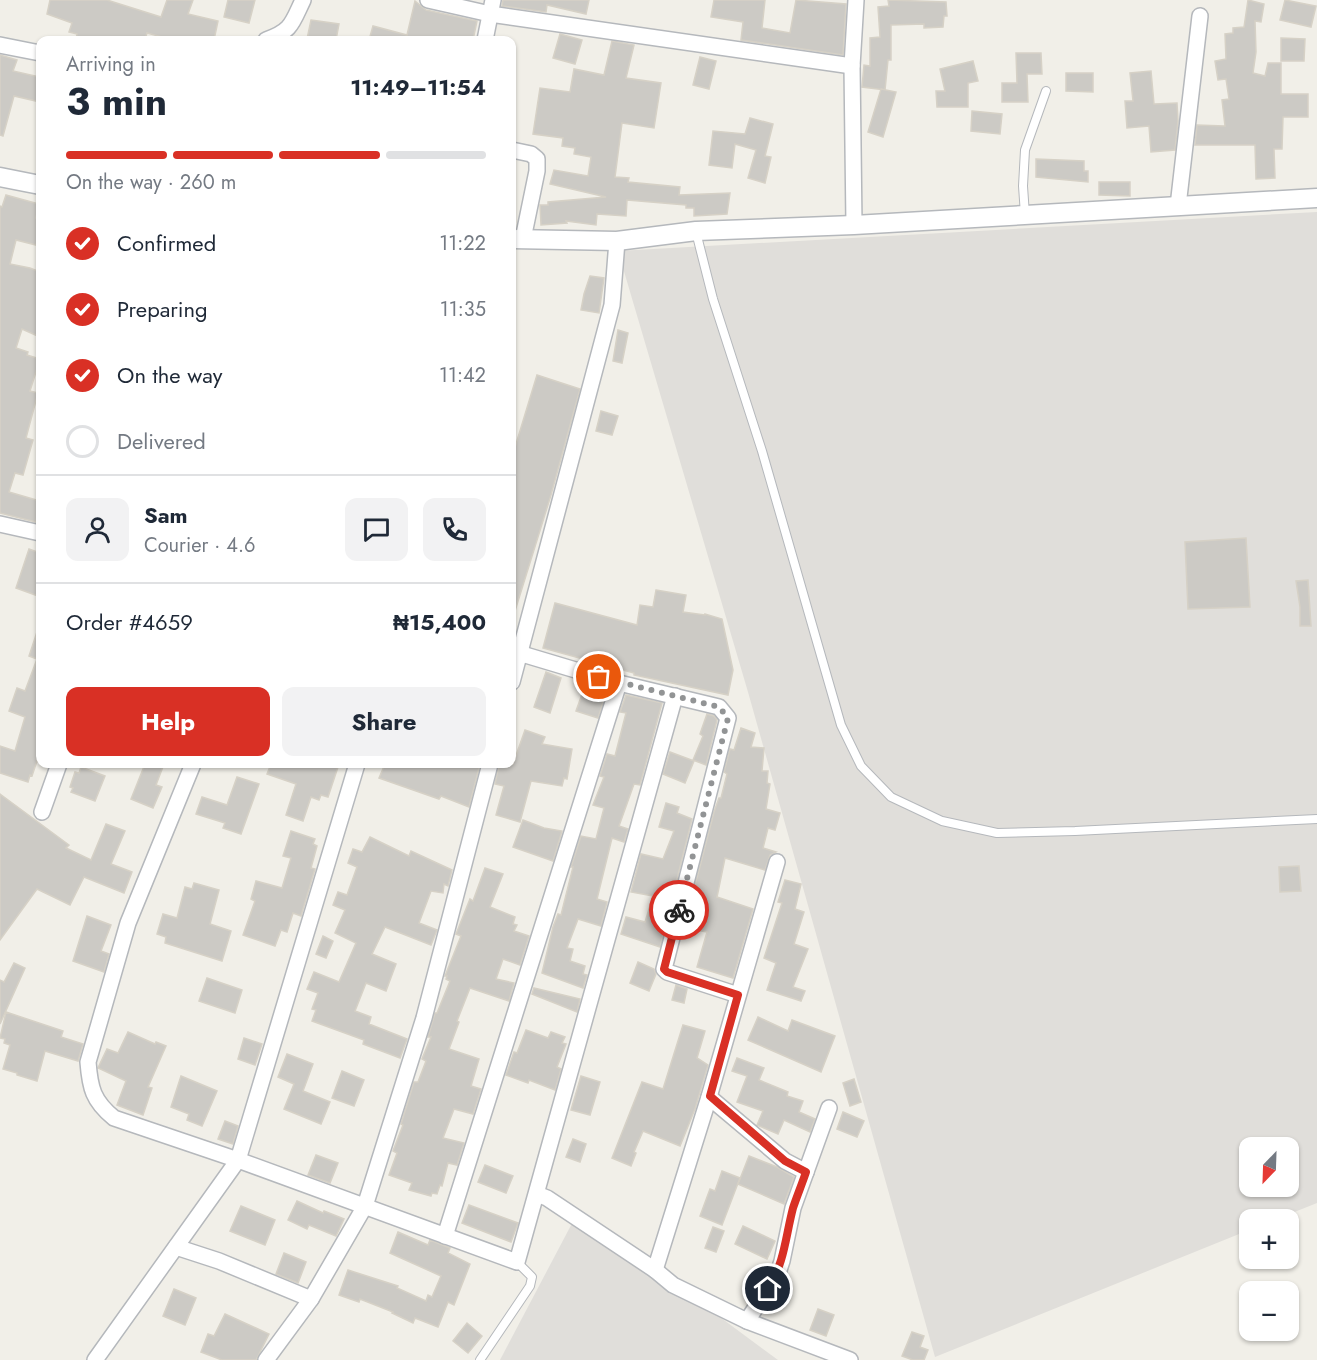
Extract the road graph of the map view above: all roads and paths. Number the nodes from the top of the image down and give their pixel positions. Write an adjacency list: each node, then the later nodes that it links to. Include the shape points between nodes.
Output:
1 (303, 0): 6 (street, via 289,29)
2 (428, 0): 4 (street)
3 (856, 0): 10 (street)
4 (492, 7): 7 (street); 10 (street)
5 (1200, 16): 16 (street)
6 (278, 36)
7 (486, 36)
8 (0, 45): 9 (street)
9 (36, 52)
10 (852, 66): 18 (street)
11 (1046, 91): 17 (lane, via 1025,150)
12 (516, 151): 20 (street, via 537,159)
13 (0, 177): 14 (street)
14 (36, 183)
15 (1317, 198): 16 (street)
16 (1178, 206): 17 (street)
17 (1025, 215): 18 (street)
18 (855, 225): 19 (street)
19 (696, 231): 21 (street); 33 (lane, via 826,682 861,766 891,798 942,821 997,832)
20 (517, 239): 21 (street)
21 (617, 241): 24 (street, via 612,304)
22 (0, 524): 23 (street)
23 (36, 532)
24 (516, 648)
25 (516, 652): 26 (street)
26 (619, 682): 27 (street); 42 (street)
27 (675, 696): 35 (street, via 719,707 728,718 664,969); 40 (street)
28 (58, 768): 32 (street)
29 (191, 768): 38 (street, via 128,923 88,1062 90,1086 100,1107 114,1118)
30 (356, 768): 38 (street)
31 (489, 768): 41 (street, via 423,1018)
32 (42, 812)
33 (1317, 819)
34 (777, 862): 35 (street)
35 (738, 995): 36 (street)
36 (710, 1096): 39 (street, via 785,1161); 45 (street)
37 (829, 1108): 39 (street)
38 (238, 1160): 41 (street); 43 (street)
39 (806, 1172): 47 (street, via 778,1273)
40 (537, 1194): 44 (street); 45 (street)
41 (365, 1206): 42 (street); 46 (street)
42 (446, 1236): 44 (street)
43 (176, 1247): 46 (street); 49 (street)
44 (517, 1262): 51 (lane, via 532,1277 530,1286)
45 (655, 1270): 47 (street, via 673,1285)
46 (311, 1299): 50 (street)
47 (747, 1321): 48 (street)
48 (842, 1359)
49 (95, 1360)
50 (266, 1360)
51 (480, 1360)

